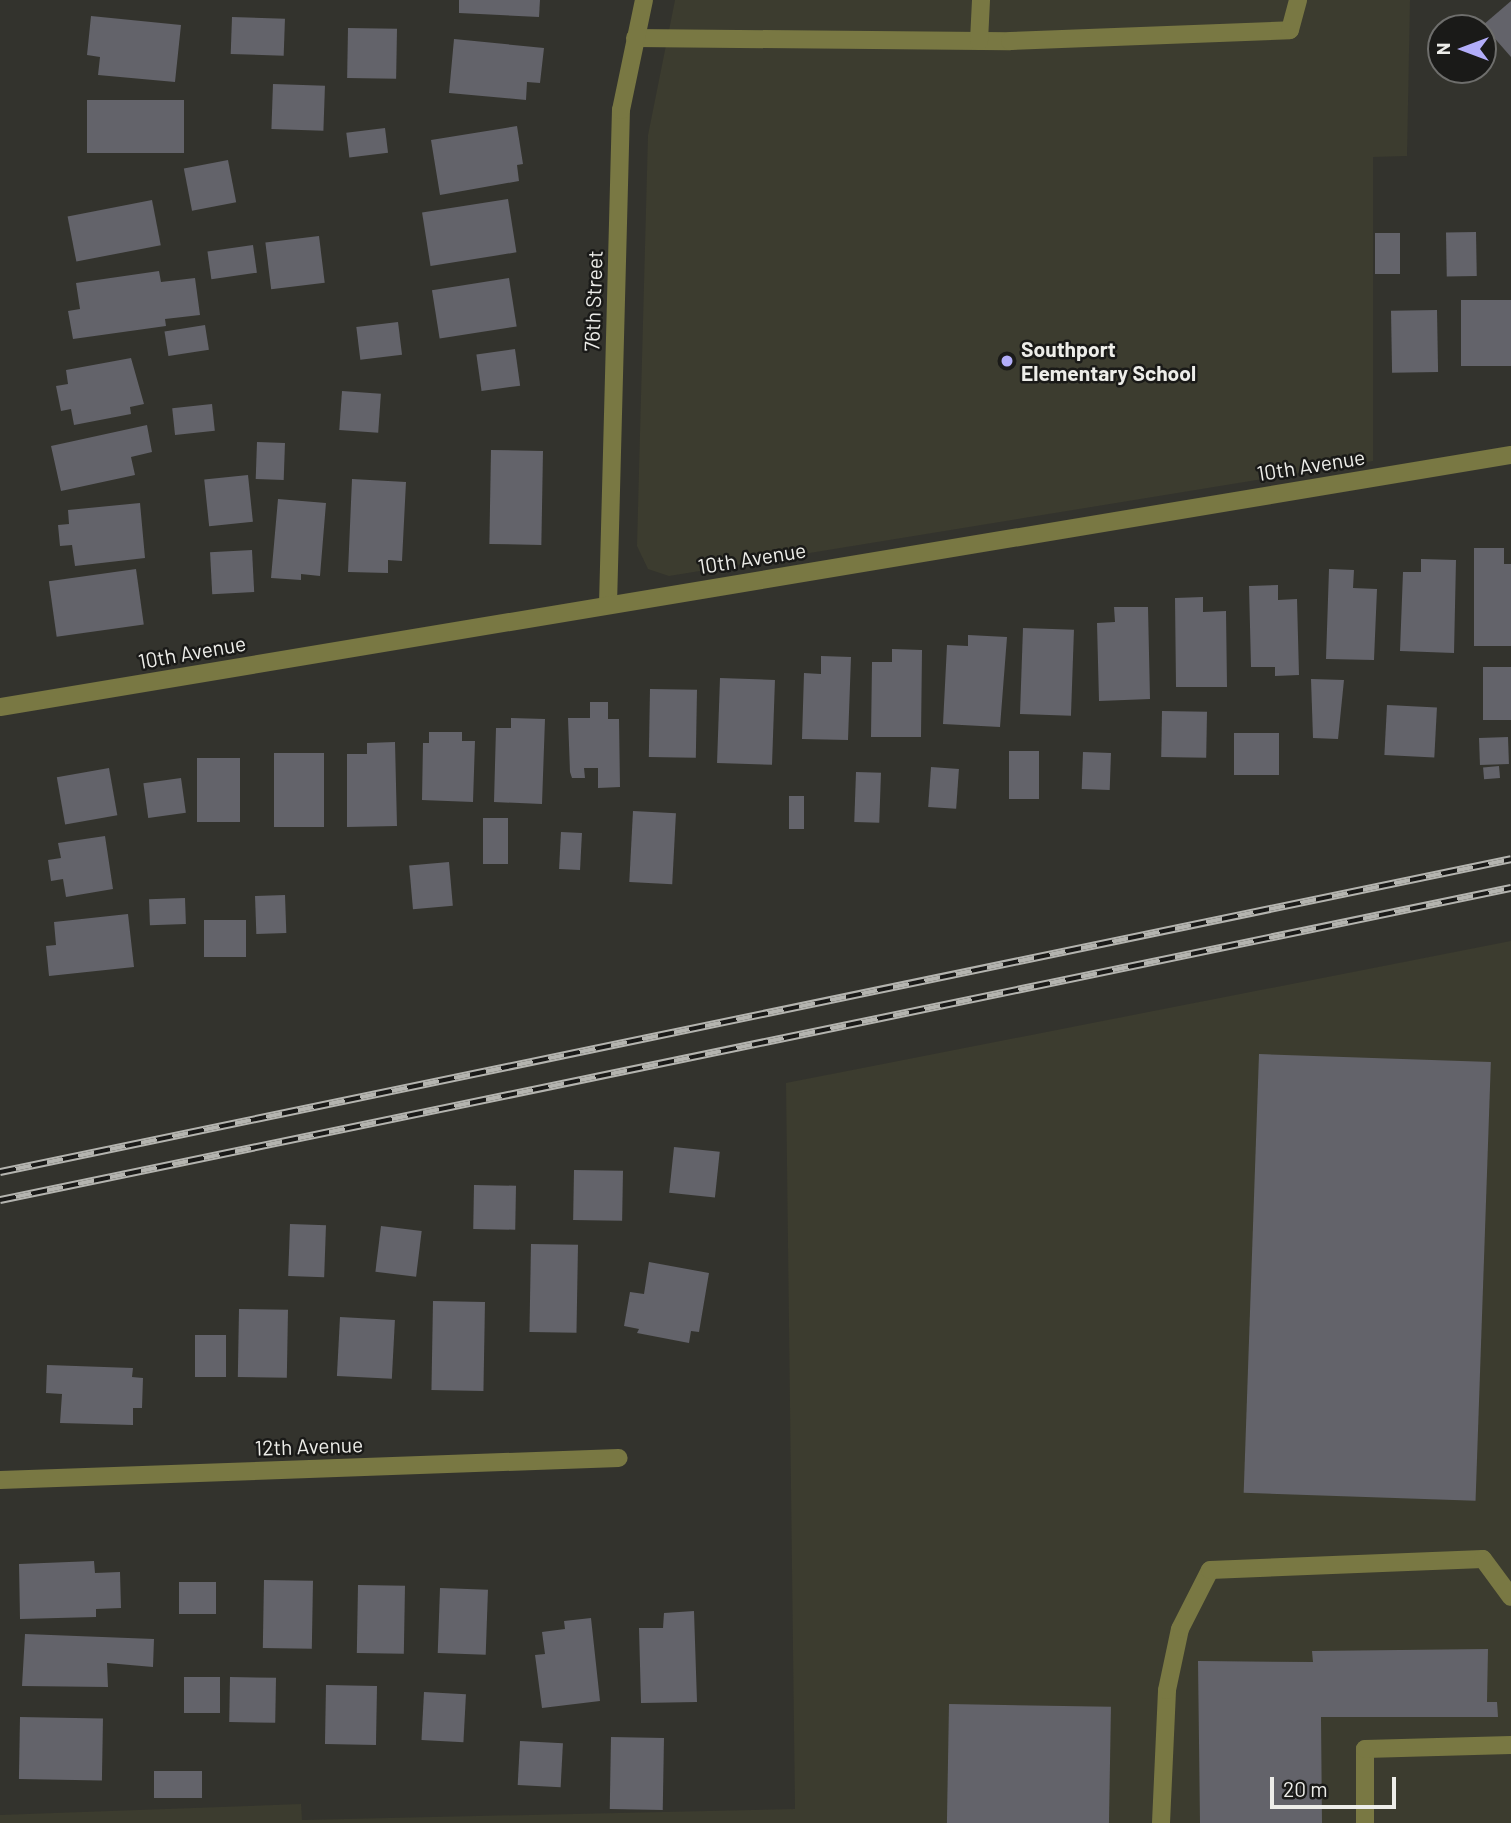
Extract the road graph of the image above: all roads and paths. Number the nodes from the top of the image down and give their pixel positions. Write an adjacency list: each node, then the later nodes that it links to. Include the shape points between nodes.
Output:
1 (644, 0): 4 (street, 76th Street)
2 (981, 0): 5 (street)
3 (1298, 0): 5 (street, via 1290,30)
4 (635, 38): 5 (street); 7 (street, 76th Street, via 621,110)
5 (979, 40)
6 (1511, 455): 7 (street, 10th Avenue)
7 (608, 605): 8 (street, 10th Avenue)
8 (0, 707)
9 (619, 1458): 10 (street, 12th Avenue)
10 (0, 1480)
11 (1511, 1597): 13 (street, via 1483,1559 1210,1570 1180,1629 1167,1690)
12 (1511, 1745): 14 (street, via 1365,1749)
13 (1161, 1823)
14 (1365, 1823)

